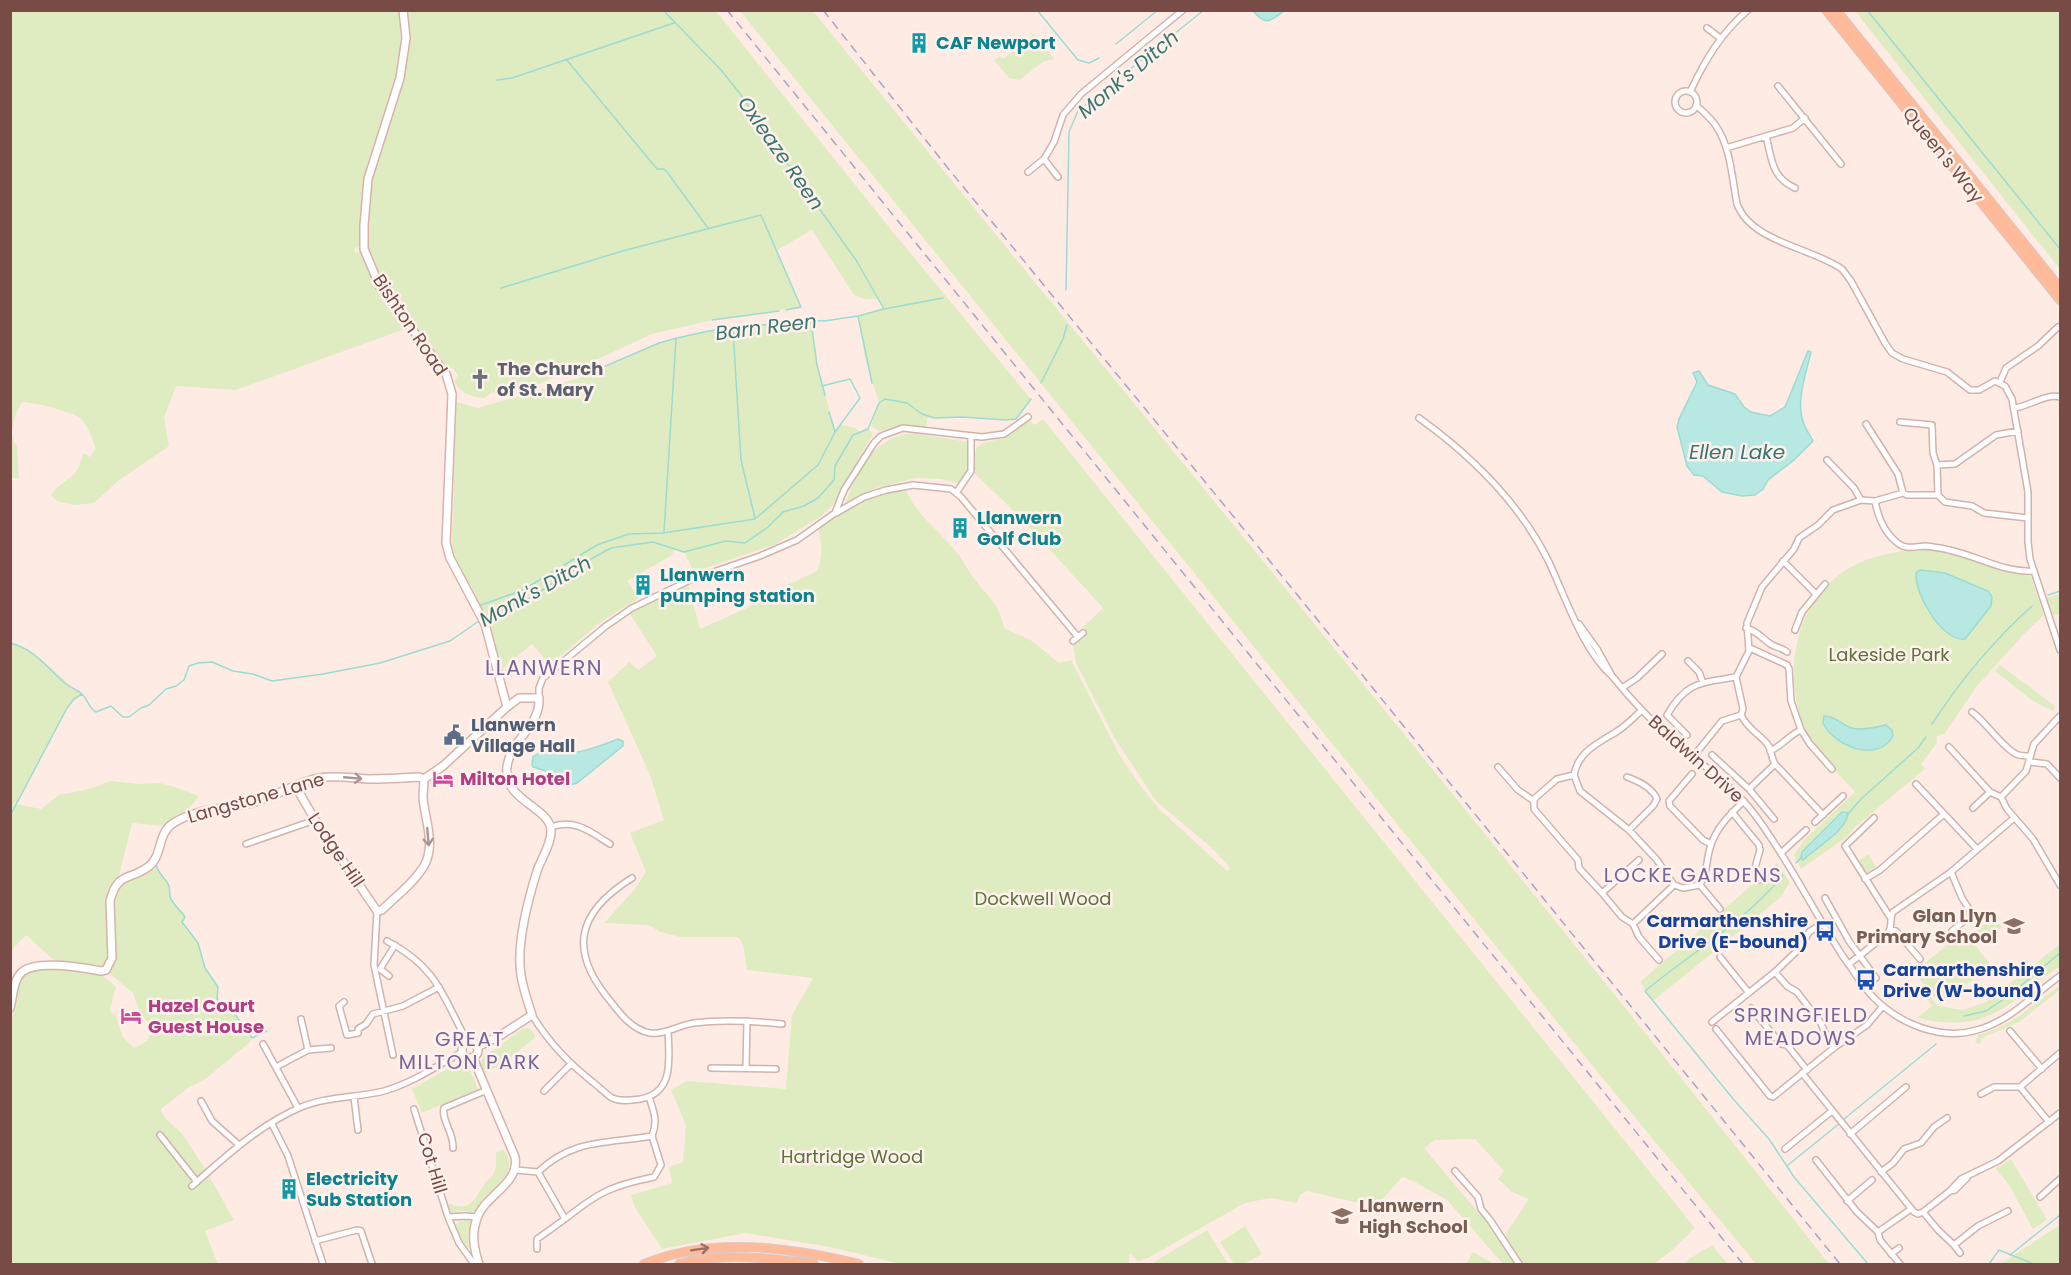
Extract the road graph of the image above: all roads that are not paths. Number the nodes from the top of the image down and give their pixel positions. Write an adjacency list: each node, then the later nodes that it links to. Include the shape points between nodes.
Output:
1 (403, 10): 56 (street, Bishton Road, via 406,38 400,78 368,178 364,249 380,287 446,374 452,394 446,543 484,624)
2 (1184, 10): 14 (street, via 1080,94 1063,116)
3 (1748, 10): 7 (street)
4 (1826, 10): 20 (main road, Queen's Way)
5 (1836, 10): 19 (main road, Queen's Way)
6 (1707, 28): 7 (street)
7 (1720, 38): 9 (street)
8 (1778, 86): 11 (street)
9 (1690, 92): 10 (street); 10 (street, via 1678,94 1677,107 1685,112)
10 (1696, 105): 13 (street, via 1715,124)
11 (1805, 118): 12 (street, via 1793,128); 15 (street)
12 (1766, 136): 13 (street); 18 (street, via 1775,172)
13 (1726, 148): 22 (street, via 1737,204 1745,221 1842,269 1892,353 1947,372 1972,391)
14 (1044, 159): 16 (street); 17 (street)
15 (1841, 164)
16 (1028, 172)
17 (1058, 177)
18 (1795, 188)
19 (2061, 288)
20 (2061, 300)
21 (2058, 327): 22 (street, via 2006,369)
22 (2000, 382): 24 (street, via 2011,395)
23 (2060, 396): 24 (street)
24 (2014, 408): 29 (street)
25 (1028, 417): 30 (street, via 1004,434)
26 (1419, 418): 54 (street, Baldwin Drive, via 1486,473 1518,512 1578,624)
27 (1900, 422): 32 (street, via 1932,425)
28 (1866, 424): 34 (street, via 1898,474)
29 (2018, 431): 32 (street, via 1996,435 1955,464); 39 (street)
30 (971, 437): 33 (street, via 971,471); 38 (street, via 903,428 881,436 844,490)
31 (1827, 460): 36 (street)
32 (1936, 465): 35 (street)
33 (956, 493): 38 (street, via 951,489 913,485 864,497); 46 (street)
34 (1903, 493): 35 (street); 37 (street)
35 (1938, 495): 39 (street, via 1945,502 1972,506 1984,513)
36 (1862, 500): 37 (street); 40 (street, via 1833,510 1799,538)
37 (1875, 501): 41 (street, via 1878,517 1901,546 1950,550 2017,572)
38 (835, 513): 55 (street, via 797,540 690,580 632,608 543,678)
39 (2028, 518): 41 (street)
40 (1783, 561): 43 (street); 44 (street, via 1761,587)
41 (2034, 572): 48 (street)
42 (1826, 584): 43 (street)
43 (1816, 594): 45 (street, via 1802,612)
44 (1746, 627): 47 (street); 49 (street)
45 (1795, 630)
46 (1078, 637)
47 (1750, 648): 52 (street); 61 (street, via 1787,665 1791,701)
48 (2061, 650)
49 (1787, 652)
50 (1662, 654): 54 (street)
51 (1688, 661): 53 (street, via 1699,672)
52 (1736, 677): 53 (street); 59 (street)
53 (1702, 683): 62 (street, via 1689,688 1668,713)
54 (1622, 688): 57 (street, Baldwin Drive)
55 (538, 698): 56 (street, via 519,698); 95 (street, via 537,715 515,743 507,775 515,793)
56 (507, 707): 77 (street)
57 (1642, 710): 66 (street, Baldwin Drive); 73 (street, via 1590,748 1580,758)
58 (1971, 712): 67 (street, via 2012,751)
59 (1741, 715): 64 (street); 66 (street, via 1722,721)
60 (2061, 716): 67 (street, via 2034,744)
61 (1801, 730): 64 (street); 70 (street)
62 (1687, 735)
63 (1949, 747): 81 (street)
64 (1770, 751): 68 (street)
65 (1712, 755): 80 (street)
66 (1693, 757): 85 (street, Baldwin Drive)
67 (2031, 759): 76 (street, via 2047,764); 83 (street, via 2022,776)
68 (1775, 764): 80 (street); 88 (street)
69 (1498, 767): 74 (street)
70 (1832, 769)
71 (1512, 772): 74 (street)
72 (1692, 774): 100 (street, via 1669,801 1670,806)
73 (1574, 775): 84 (street, via 1557,779); 96 (street, via 1580,791)
74 (1507, 777): 84 (street)
75 (1627, 777): 96 (street, via 1641,782 1657,799)
76 (2061, 778)
77 (424, 779): 79 (street, Langstone Lane, one-way to 77, via 332,777); 114 (street, one-way to 114, via 428,857 410,882)
78 (1916, 784): 89 (street)
79 (296, 787): 93 (street, Lodge Hill); 135 (street, Langstone Lane, via 254,802 209,808 168,828 149,866 121,879 113,892 112,958 106,970 63,965 29,968 21,972)
80 (1749, 789): 92 (street)
81 (1990, 792): 83 (street); 86 (street)
82 (1843, 796): 88 (street)
83 (2001, 797): 91 (street)
84 (1534, 801): 111 (street, via 1534,809)
85 (1744, 801): 87 (street); 102 (street, Baldwin Drive)
86 (1973, 808)
87 (1732, 812): 100 (street); 107 (street, via 1759,845 1754,871)
88 (1823, 814): 94 (street)
89 (1944, 814): 101 (street); 106 (street)
90 (1874, 818): 106 (street, via 1845,846)
91 (2014, 818): 101 (street); 110 (street, via 2033,839)
92 (1774, 819)
93 (315, 820): 98 (street); 114 (street, Lodge Hill)
94 (1815, 822)
95 (551, 827): 99 (street, via 583,827); 138 (street, via 520,946 521,976)
96 (1629, 830): 108 (street)
97 (1806, 830): 102 (street)
98 (246, 844)
99 (610, 844)
100 (1711, 844): 109 (street)
101 (1977, 849): 104 (street)
102 (1781, 853): 117 (street, Baldwin Drive)
103 (1639, 860): 111 (street)
104 (1951, 872): 115 (street); 119 (street, via 1972,914)
105 (632, 878): 144 (street, via 611,890 591,914 584,934 587,965 598,986 632,1025 658,1034)
106 (1865, 879): 115 (street)
107 (1759, 880)
108 (1674, 885): 109 (street); 116 (street)
109 (1700, 885): 113 (street)
110 (2061, 885)
111 (1602, 893): 116 (street, via 1622,917)
112 (1825, 898): 122 (street)
113 (1720, 909)
114 (378, 911): 137 (street, via 374,965)
115 (1890, 916): 118 (street)
116 (1634, 924): 124 (street, via 1639,937)
117 (1822, 924): 126 (street, Baldwin Drive); 127 (street, via 1809,932 1802,946)
118 (1891, 929): 122 (street); 125 (street)
119 (1952, 931)
120 (387, 941): 121 (street)
121 (395, 945): 128 (street, via 380,969); 131 (street, via 417,959)
122 (1859, 956): 126 (street); 129 (street)
123 (1720, 957): 132 (street)
124 (1659, 960)
125 (1920, 960)
126 (1849, 964): 134 (street, Baldwin Drive)
127 (1775, 972): 132 (street); 149 (street, via 1797,992)
128 (389, 976)
129 (1876, 978)
130 (2059, 980): 134 (street, Baldwin Drive, via 2003,1020 1961,1033 1919,1028)
131 (440, 987): 137 (street, via 404,1006); 146 (street)
132 (1749, 993): 141 (street)
133 (344, 1002): 137 (street, via 339,1006 348,1035 358,1033 373,1014)
134 (1883, 1006): 149 (street, via 1874,1018)
135 (10, 1008)
136 (1751, 1008): 162 (street, via 1781,1044 1787,1045)
137 (383, 1010): 154 (street)
138 (532, 1015): 148 (street); 156 (street)
139 (301, 1019): 151 (street)
140 (747, 1021): 142 (street); 144 (street, via 695,1023); 158 (street)
141 (1712, 1022)
142 (782, 1024)
143 (1716, 1029): 162 (street, via 1770,1096)
144 (668, 1031): 169 (street, via 668,1072 663,1084)
145 (2010, 1031): 161 (street)
146 (468, 1043): 148 (street); 152 (street)
147 (263, 1044): 157 (street)
148 (477, 1047): 155 (street)
149 (1835, 1047): 162 (street)
150 (331, 1048): 151 (street)
151 (308, 1050): 157 (street)
152 (462, 1052): 155 (street); 168 (street, via 395,1087)
153 (2061, 1053): 161 (street)
154 (393, 1055)
155 (473, 1058): 165 (street)
156 (570, 1065): 166 (street); 169 (street, via 612,1097)
157 (276, 1067): 171 (street)
158 (746, 1067): 159 (street); 160 (street)
159 (711, 1068)
160 (776, 1069)
161 (2042, 1069): 164 (street)
162 (1804, 1072): 173 (street)
163 (1906, 1087): 179 (street)
164 (2020, 1087): 167 (street, via 1994,1087); 176 (street)
165 (487, 1089): 183 (street, via 444,1108); 186 (street, via 515,1157)
166 (544, 1091)
167 (1981, 1094)
168 (354, 1097): 171 (street); 178 (street)
169 (649, 1097): 181 (street, via 656,1116)
170 (201, 1101): 182 (street, via 212,1121)
171 (298, 1108): 177 (street)
172 (414, 1109): 197 (street, Cot Hill)
173 (1832, 1111): 179 (street); 184 (street)
174 (2061, 1113): 176 (street)
175 (1947, 1118): 189 (street, via 1934,1126 1921,1143 1904,1149)
176 (2049, 1122): 196 (street)
177 (272, 1124): 182 (street); 201 (street, via 288,1156)
178 (358, 1130)
179 (1850, 1134): 189 (street)
180 (160, 1135): 182 (street, via 195,1184)
181 (652, 1136): 188 (street, via 583,1145 557,1155); 199 (street, via 661,1165 654,1177 606,1190)
182 (239, 1145)
183 (453, 1148)
184 (1785, 1149)
185 (1815, 1160): 193 (street)
186 (516, 1170): 188 (street); 198 (street)
187 (1455, 1171): 215 (street, via 1479,1197 1481,1209)
188 (538, 1172): 199 (street)
189 (1881, 1172): 194 (street)
190 (2061, 1179): 192 (street)
191 (1872, 1180): 193 (street)
192 (2040, 1197)
193 (1847, 1201): 200 (street)
194 (1911, 1209): 196 (street); 200 (street)
195 (2008, 1211): 202 (street, via 1978,1226)
196 (1923, 1212): 202 (street)
197 (448, 1217): 198 (street, Cot Hill); 209 (street, Cot Hill)
198 (477, 1217): 210 (street, via 473,1243)
199 (565, 1219): 204 (street, via 537,1239)
200 (1878, 1233): 206 (street)
201 (315, 1241): 207 (street); 208 (street, via 362,1231)
202 (1954, 1245): 205 (street)
203 (1899, 1248): 206 (street)
204 (537, 1249)
205 (1960, 1253)
206 (1891, 1254): 216 (street)
207 (323, 1264)
208 (372, 1264)
209 (474, 1264)
210 (479, 1264)
211 (644, 1264): 214 (main road, one-way to 214, via 684,1252 743,1246)
212 (679, 1264): 213 (main road, via 741,1257)
213 (814, 1264)
214 (859, 1264)
215 (1519, 1264)
216 (1900, 1264)

